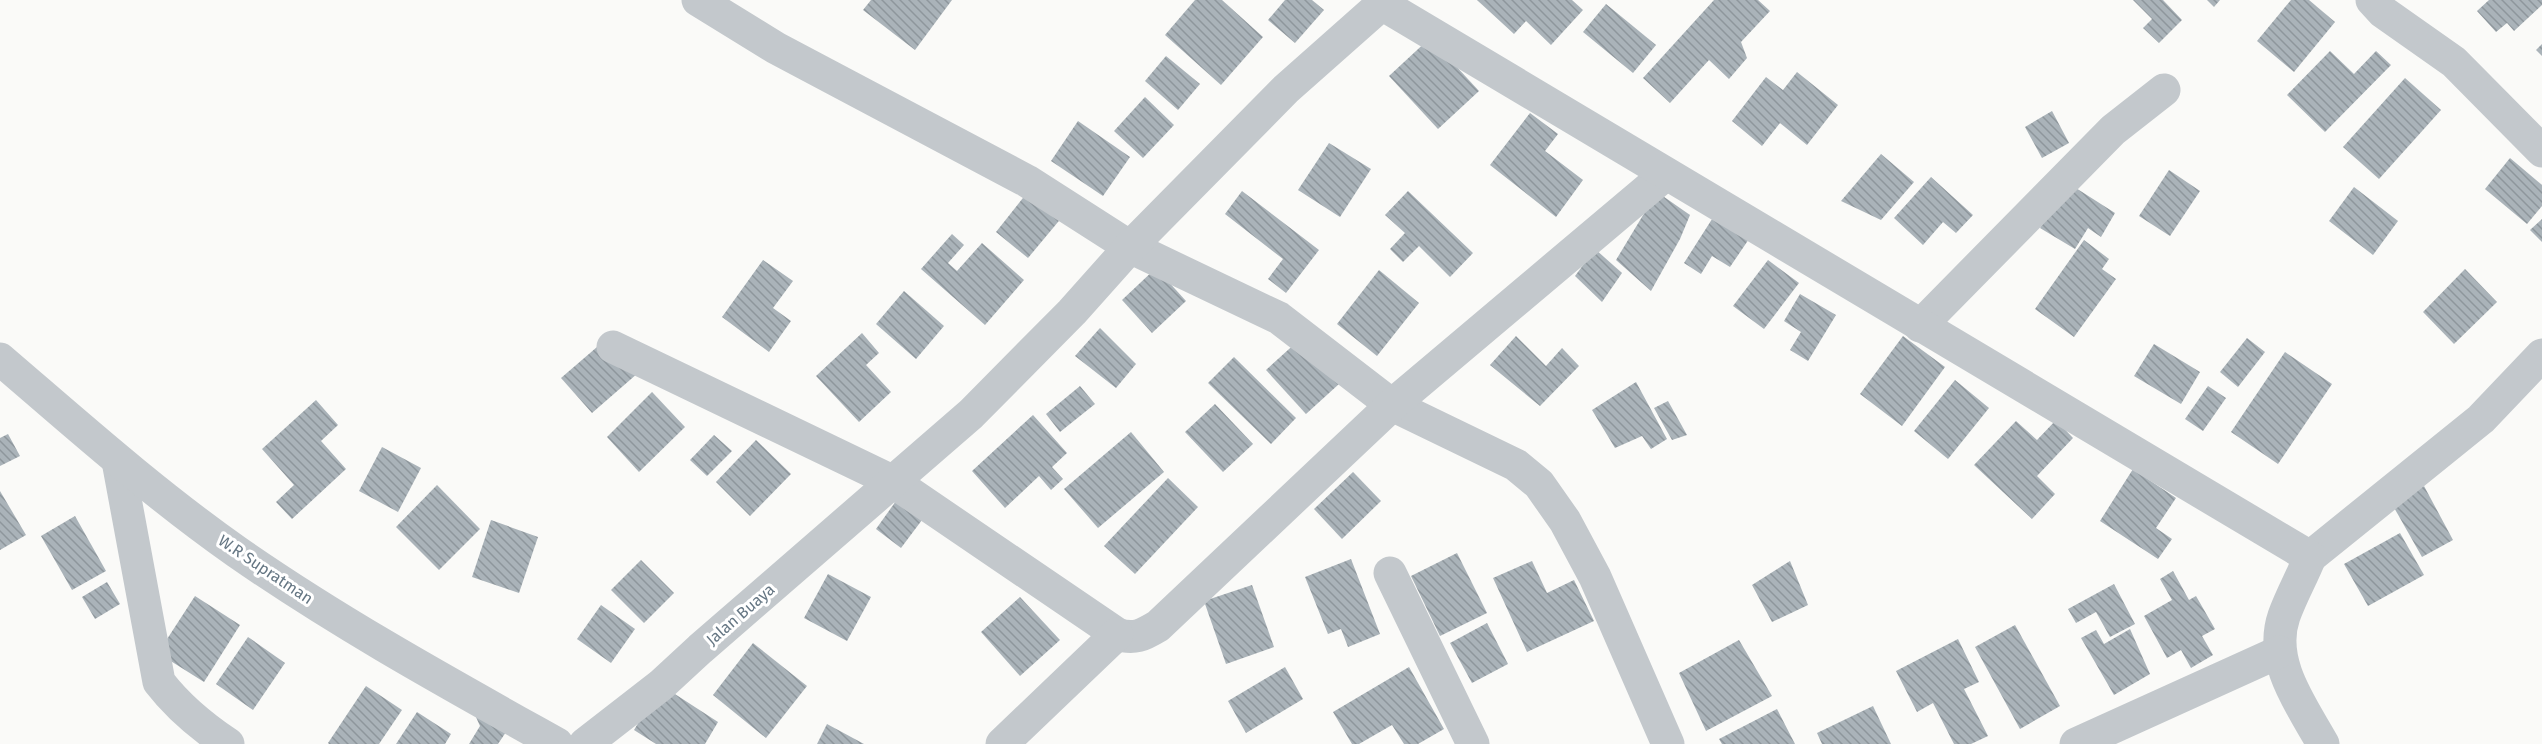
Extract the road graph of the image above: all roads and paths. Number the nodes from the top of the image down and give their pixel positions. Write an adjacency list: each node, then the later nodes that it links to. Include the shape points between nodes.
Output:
1 (698, 0): 7 (street, via 776,48 1027,181)
2 (2372, 0): 5 (street, via 2454,62)
3 (1381, 1): 6 (street); 7 (street, Jalan Buaya, via 1286,89)
4 (2164, 90): 8 (street, via 2113,130)
5 (2542, 151)
6 (1666, 174): 8 (street); 12 (street)
7 (1130, 247): 12 (street, via 1279,318); 14 (street, Jalan Buaya, via 971,414)
8 (1920, 326): 15 (street)
9 (613, 347): 14 (street)
10 (2542, 355): 15 (street, via 2481,419)
11 (0, 359): 13 (street, W.R Supratman)
12 (1392, 405): 17 (street, via 1158,626 1130,639); 24 (street, via 1516,465 1539,484 1565,521 1595,578)
13 (118, 461): 19 (street, via 159,682 175,703); 20 (street, W.R Supratman, via 246,558 386,648)
14 (892, 481): 17 (street); 21 (street, Jalan Buaya, via 661,686)
15 (2310, 558): 18 (street, via 2283,618)
16 (1390, 573): 23 (street)
17 (1116, 634): 22 (street)
18 (2279, 652): 25 (street); 26 (street, via 2288,681)
19 (228, 744)
20 (557, 744)
21 (585, 744)
22 (1002, 744)
23 (1473, 744)
24 (1668, 744)
25 (2076, 744)
26 (2323, 744)

